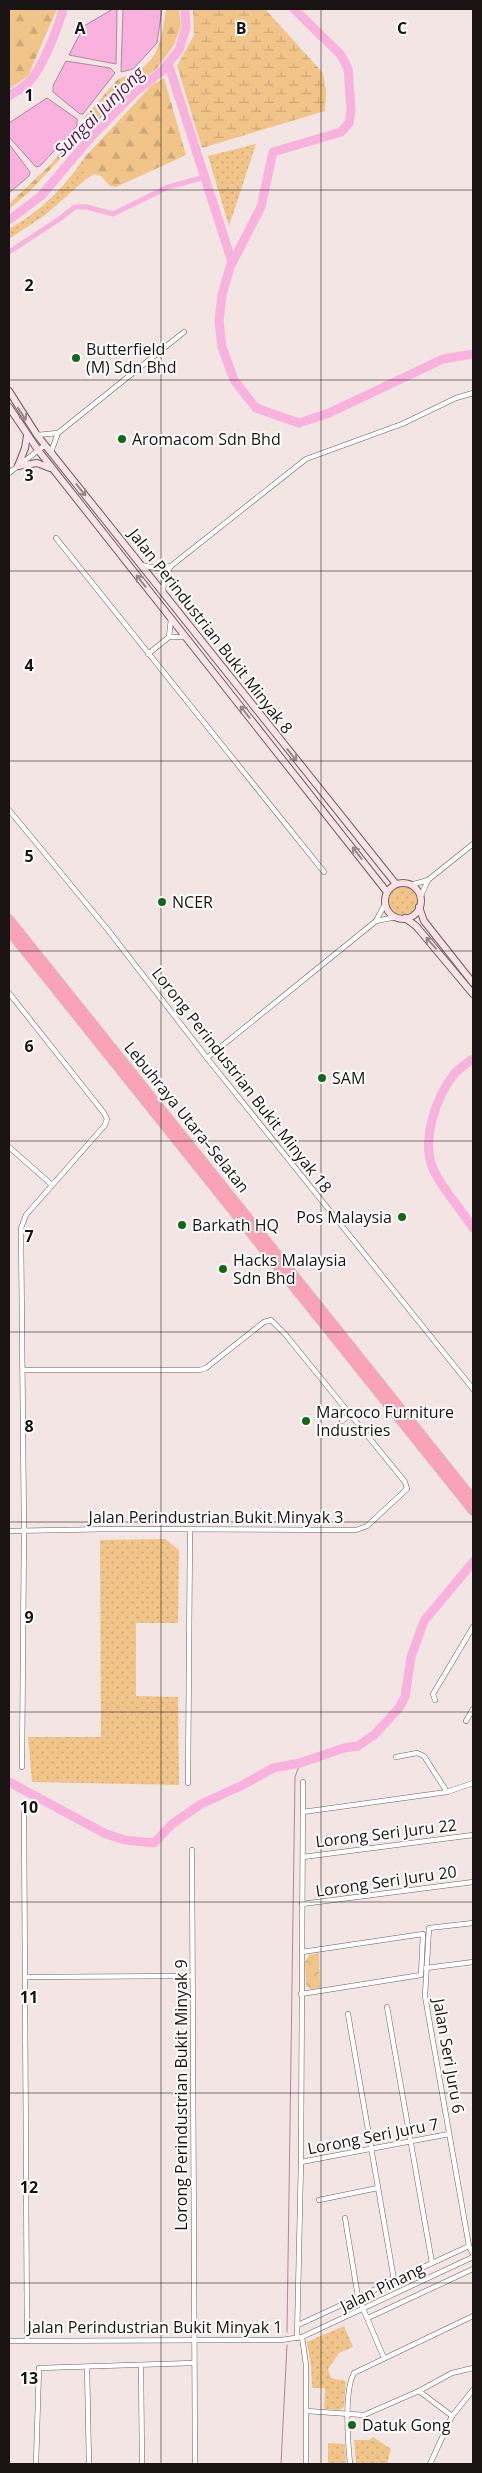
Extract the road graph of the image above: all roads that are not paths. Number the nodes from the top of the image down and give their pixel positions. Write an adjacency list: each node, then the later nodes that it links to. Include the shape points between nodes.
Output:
1 (184, 332): 5 (street)
2 (9, 391): 6 (street, Jalan Perindustrian Bukit Minyak 8, one-way to 6)
3 (473, 393): 16 (street, via 402,424 306,459)
4 (9, 407): 7 (street, Jalan Perindustrian Bukit Minyak 8)
5 (58, 433): 6 (street); 10 (street)
6 (37, 435): 8 (street, Jalan Perindustrian Bukit Minyak 8)
7 (27, 436): 9 (street, Jalan Perindustrian Bukit Minyak 8); 11 (street)
8 (45, 445): 9 (street); 10 (street, Jalan Perindustrian Bukit Minyak 8)
9 (38, 450): 11 (street); 12 (street, Jalan Perindustrian Bukit Minyak 8)
10 (51, 452): 15 (street, Jalan Perindustrian Bukit Minyak 8, one-way to 15)
11 (18, 466): 12 (street, via 37,463); 13 (street)
12 (53, 470): 18 (street, Jalan Perindustrian Bukit Minyak 8, one-way to 12)
13 (9, 474)
14 (56, 538): 21 (street)
15 (142, 565): 16 (street, via 156,568); 17 (street, Jalan Perindustrian Bukit Minyak 8)
16 (171, 566): 17 (street, via 164,579)
17 (164, 593): 26 (street, Jalan Perindustrian Bukit Minyak 8, one-way to 26)
18 (171, 619): 19 (street); 20 (street, Jalan Perindustrian Bukit Minyak 8)
19 (169, 637): 20 (street); 21 (street)
20 (185, 637): 28 (street, Jalan Perindustrian Bukit Minyak 8, one-way to 20)
21 (148, 654): 24 (street)
22 (9, 810): 40 (street, Lorong Perindustrian Bukit Minyak 18)
23 (473, 844): 25 (street)
24 (324, 872)
25 (428, 880): 27 (street); 29 (street)
26 (396, 884): 27 (street); 28 (street)
27 (411, 885): 29 (street)
28 (387, 892): 30 (street)
29 (420, 898): 31 (street)
30 (385, 904): 32 (street); 35 (street)
31 (419, 907): 33 (street); 37 (street, via 424,920)
32 (396, 917): 33 (street); 35 (street)
33 (405, 918): 39 (street, one-way to 33, via 416,926)
34 (9, 919): 47 (highway, Lebuhraya Utara–Selatan)
35 (376, 922): 40 (street)
36 (9, 931): 48 (highway, Lebuhraya Utara–Selatan)
37 (473, 983)
38 (9, 993): 42 (street, via 106,1116 105,1125)
39 (473, 994)
40 (207, 1058): 44 (street, Lorong Perindustrian Bukit Minyak 18)
41 (9, 1147): 42 (street)
42 (52, 1185): 43 (street, via 22,1223)
43 (23, 1370): 45 (street, via 200,1370 271,1320); 51 (street)
44 (473, 1389)
45 (349, 1415): 46 (street); 49 (street, Jalan Perindustrian Bukit Minyak 3, via 405,1482 407,1489 402,1497 360,1530)
46 (342, 1421)
47 (473, 1499)
48 (473, 1511)
49 (190, 1530): 51 (street, Jalan Perindustrian Bukit Minyak 3); 59 (street)
50 (9, 1531): 51 (street, Jalan Perindustrian Bukit Minyak 3)
51 (24, 1531): 57 (street)
52 (473, 1627): 53 (street, via 433,1694)
53 (435, 1700)
54 (473, 1709): 55 (street)
55 (466, 1721)
56 (396, 1757): 61 (street, via 417,1753 424,1756)
57 (22, 1768)
58 (303, 1782): 62 (street)
59 (188, 1783)
60 (473, 1783): 61 (street)
61 (447, 1792): 62 (street)
62 (303, 1812): 66 (street)
63 (24, 1813): 74 (street)
64 (473, 1834): 66 (street, Lorong Seri Juru 22)
65 (192, 1850): 73 (street, Lorong Perindustrian Bukit Minyak 9)
66 (303, 1857): 68 (street)
67 (473, 1882): 68 (street, Lorong Seri Juru 20)
68 (302, 1904): 70 (street)
69 (473, 1923): 72 (street, Jalan Seri Juru 6, via 429,1928)
70 (302, 1952): 75 (street); 75 (street, via 423,1934 420,1975)
71 (473, 1962): 72 (street)
72 (426, 1968): 78 (street, Jalan Seri Juru 6, via 425,1996)
73 (192, 1976): 74 (street); 98 (street, Lorong Perindustrian Bukit Minyak 9)
74 (25, 1977): 97 (street)
75 (301, 1994): 81 (street)
76 (387, 2007): 79 (street)
77 (348, 2014): 80 (street)
78 (449, 2134): 79 (street, Lorong Seri Juru 7); 85 (street, Jalan Seri Juru 6)
79 (410, 2142): 80 (street, Lorong Seri Juru 7); 87 (street)
80 (372, 2149): 81 (street, Lorong Seri Juru 7); 82 (street)
81 (301, 2162): 94 (street)
82 (378, 2188): 83 (street); 89 (street)
83 (319, 2200)
84 (345, 2218): 90 (street)
85 (469, 2246): 86 (street, Jalan Seri Juru 6); 87 (street)
86 (473, 2256): 91 (street, Jalan Pinang)
87 (432, 2263): 89 (street)
88 (473, 2269): 93 (street)
89 (394, 2280): 90 (street)
90 (358, 2297): 91 (street); 94 (street)
91 (364, 2310): 93 (street); 95 (street, Jalan Pinang)
92 (473, 2316): 99 (street)
93 (368, 2318): 99 (street)
94 (298, 2325): 95 (street)
95 (300, 2338): 98 (street, Jalan Perindustrian Bukit Minyak 1); 106 (street, via 306,2366)
96 (9, 2341): 97 (street, Jalan Perindustrian Bukit Minyak 1)
97 (27, 2341): 98 (street, Jalan Perindustrian Bukit Minyak 1)
98 (194, 2341): 100 (street, Lorong Perindustrian Bukit Minyak 9)
99 (384, 2358): 107 (street, via 354,2373 350,2382)
100 (194, 2363): 101 (street); 112 (street, Lorong Perindustrian Bukit Minyak 9)
101 (141, 2365): 102 (street); 111 (street)
102 (87, 2366): 109 (street, via 38,2368); 110 (street)
103 (473, 2368): 104 (street, via 452,2373)
104 (419, 2390): 107 (street, via 364,2415); 108 (street)
105 (473, 2390): 108 (street)
106 (307, 2410): 107 (street); 113 (street)
107 (348, 2413): 114 (street)
108 (452, 2416): 115 (street)
109 (36, 2464)
110 (89, 2464)
111 (142, 2464)
112 (194, 2464)
113 (306, 2464)
114 (350, 2464)
115 (430, 2464)

